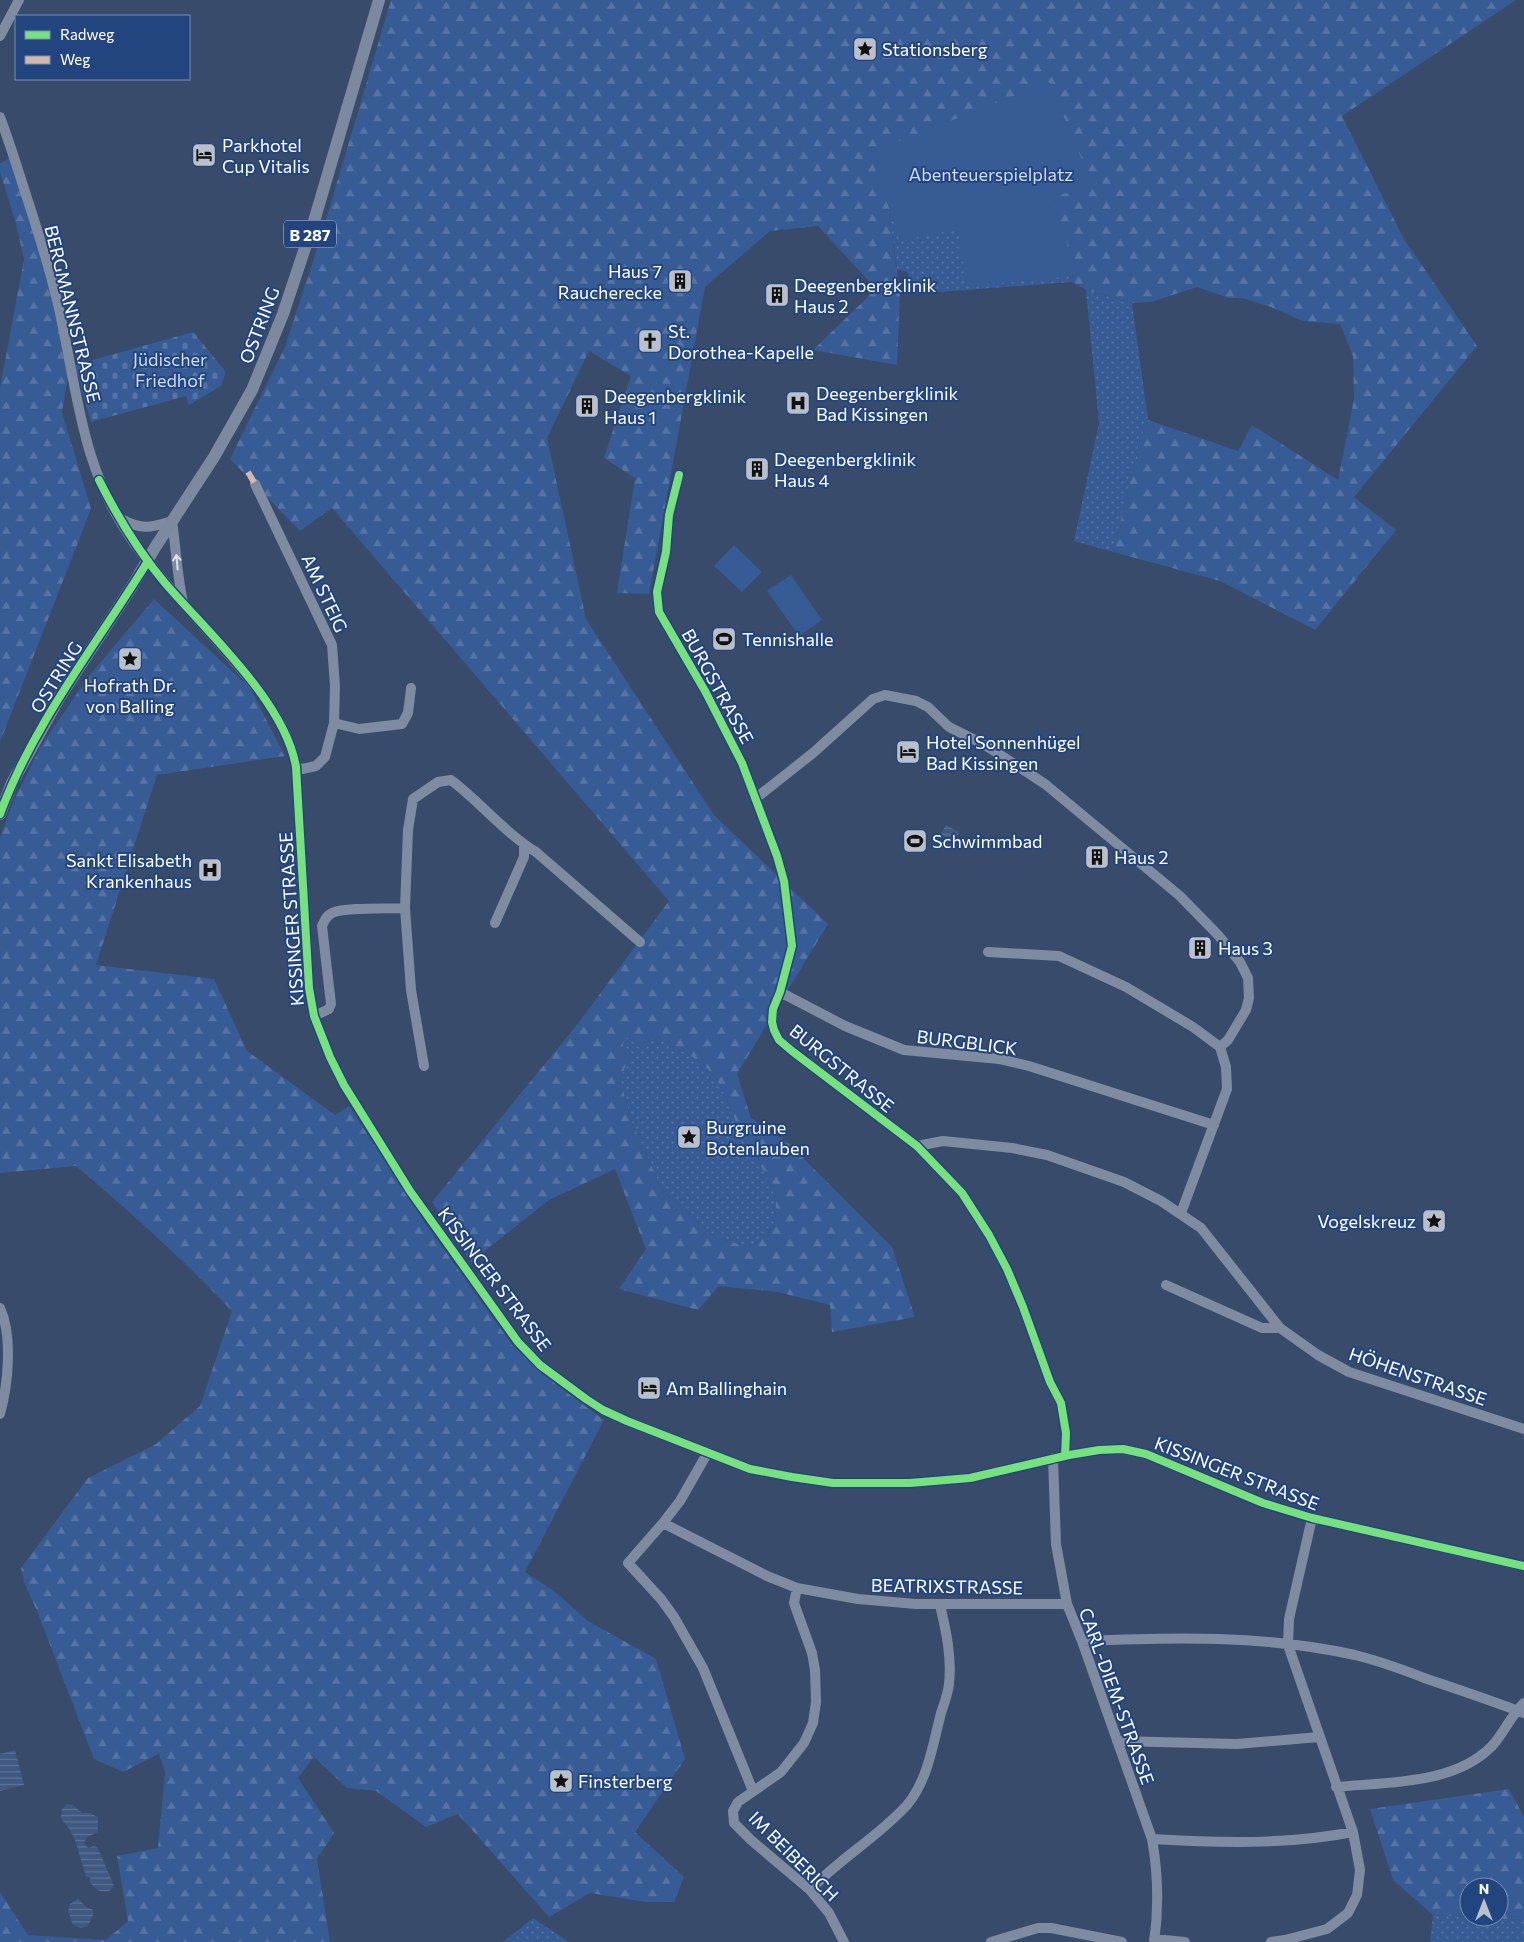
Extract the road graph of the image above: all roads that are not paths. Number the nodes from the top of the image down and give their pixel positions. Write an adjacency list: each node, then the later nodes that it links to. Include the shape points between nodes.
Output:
1 (19, 0): 3 (street)
2 (379, 0): 8 (main road, OSTRING / B 287, via 283,314 252,390)
3 (0, 36)
4 (0, 117): 7 (street, BERGMANNSTRASSE, via 49,269 88,448)
5 (679, 475): 14 (street, BURGSTRASSE, via 657,592 659,612 739,756)
6 (255, 484): 12 (street, AM STEIG, via 332,645)
7 (118, 518): 8 (street, via 146,528); 9 (street, BERGMANNSTRASSE)
8 (172, 521): 9 (main road, OSTRING / B 287); 10 (street, one-way to 8)
9 (148, 561): 10 (street, KISSINGER STRASSE); 15 (main road, OSTRING / B 287, via 59,698 12,783)
10 (183, 602): 13 (street, KISSINGER STRASSE, via 273,710 294,755)
11 (411, 688): 12 (street, via 408,713 402,724 359,728)
12 (334, 723): 13 (street, AM STEIG, via 325,757 316,766)
13 (296, 767): 22 (street, KISSINGER STRASSE, via 305,945)
14 (756, 798): 21 (street, BURGSTRASSE, via 777,856 792,946); 23 (street, via 873,699 885,695 916,701 928,707 949,727 985,745 1045,784 1180,896 1218,935 1240,962 1248,978 1249,998 1246,1010)
15 (0, 814)
16 (524, 844): 17 (street, via 451,780 438,782 413,799 410,807); 18 (street, via 524,856); 19 (street)
17 (405, 908): 22 (street, via 346,910 326,918 322,926 331,1004 329,1009); 24 (street, via 411,990)
18 (495, 923)
19 (640, 942)
20 (988, 952): 23 (street, via 1059,956 1126,987 1193,1027)
21 (780, 992): 25 (street, BURGBLICK, via 845,1026 904,1050 1029,1066); 26 (street, BURGSTRASSE, via 772,1022 780,1040)
22 (314, 1016): 33 (street, KISSINGER STRASSE, via 344,1085 360,1112 410,1191 518,1342 540,1365 603,1410)
23 (1220, 1048): 25 (street, via 1226,1067 1227,1089)
24 (424, 1066)
25 (1214, 1125): 27 (street)
26 (917, 1146): 27 (street, HÖHENSTRASSE, via 943,1141 1047,1155 1124,1182); 34 (street, BURGSTRASSE, via 962,1193 1007,1269 1060,1403 1066,1433)
27 (1181, 1213): 30 (street, HÖHENSTRASSE, via 1210,1238)
28 (1166, 1285): 30 (street, HÖHENSTRASSE, via 1262,1328)
29 (0, 1308): 31 (street, via 5,1324 7,1354)
30 (1280, 1328): 32 (street, HÖHENSTRASSE, via 1349,1372)
31 (0, 1414)
32 (1524, 1429)
33 (708, 1452): 35 (street, KISSINGER STRASSE, via 750,1469 856,1484 970,1478); 37 (street)
34 (1065, 1456): 35 (street, KISSINGER STRASSE); 36 (street, KISSINGER STRASSE, via 1099,1450 1146,1454 1263,1502)
35 (1053, 1458): 40 (street, CARL-DIEM-STRASSE, via 1056,1544)
36 (1312, 1518): 38 (street, KISSINGER STRASSE); 43 (street, via 1289,1619)
37 (664, 1523): 39 (street, BEATRIXSTRASSE); 49 (street, via 628,1563 674,1617 703,1668)
38 (1524, 1566)
39 (797, 1588): 41 (street, BEATRIXSTRASSE, via 858,1599); 49 (street, IM BEIBERICH, via 794,1602 815,1670 813,1723 804,1743 781,1772)
40 (1067, 1604): 41 (street, BEATRIXSTRASSE); 42 (street, CARL-DIEM-STRASSE)
41 (940, 1605): 52 (street, via 947,1634 949,1684 929,1762 917,1790 892,1819)
42 (1082, 1641): 43 (street, via 1193,1638); 47 (street, CARL-DIEM-STRASSE)
43 (1288, 1645): 45 (street, via 1356,1656); 46 (street)
44 (1524, 1703): 45 (street)
45 (1520, 1712): 48 (street, via 1492,1746 1471,1762 1450,1772 1428,1778)
46 (1319, 1737): 47 (street, via 1237,1744); 48 (street)
47 (1117, 1741): 51 (street, CARL-DIEM-STRASSE)
48 (1336, 1787): 50 (street)
49 (753, 1792): 52 (street, IM BEIBERICH, via 738,1802 733,1811 734,1823)
50 (1352, 1832): 51 (street, via 1280,1841); 58 (street, via 1360,1870 1357,1895 1348,1913 1327,1929)
51 (1152, 1839): 53 (street, CARL-DIEM-STRASSE, via 1158,1888)
52 (810, 1890): 54 (street, IM BEIBERICH, via 829,1913)
53 (1154, 1940): 57 (street)
54 (844, 1942)
55 (991, 1942): 56 (street, via 1038,1928)
56 (1122, 1942)
57 (1185, 1942)
58 (1271, 1942)

